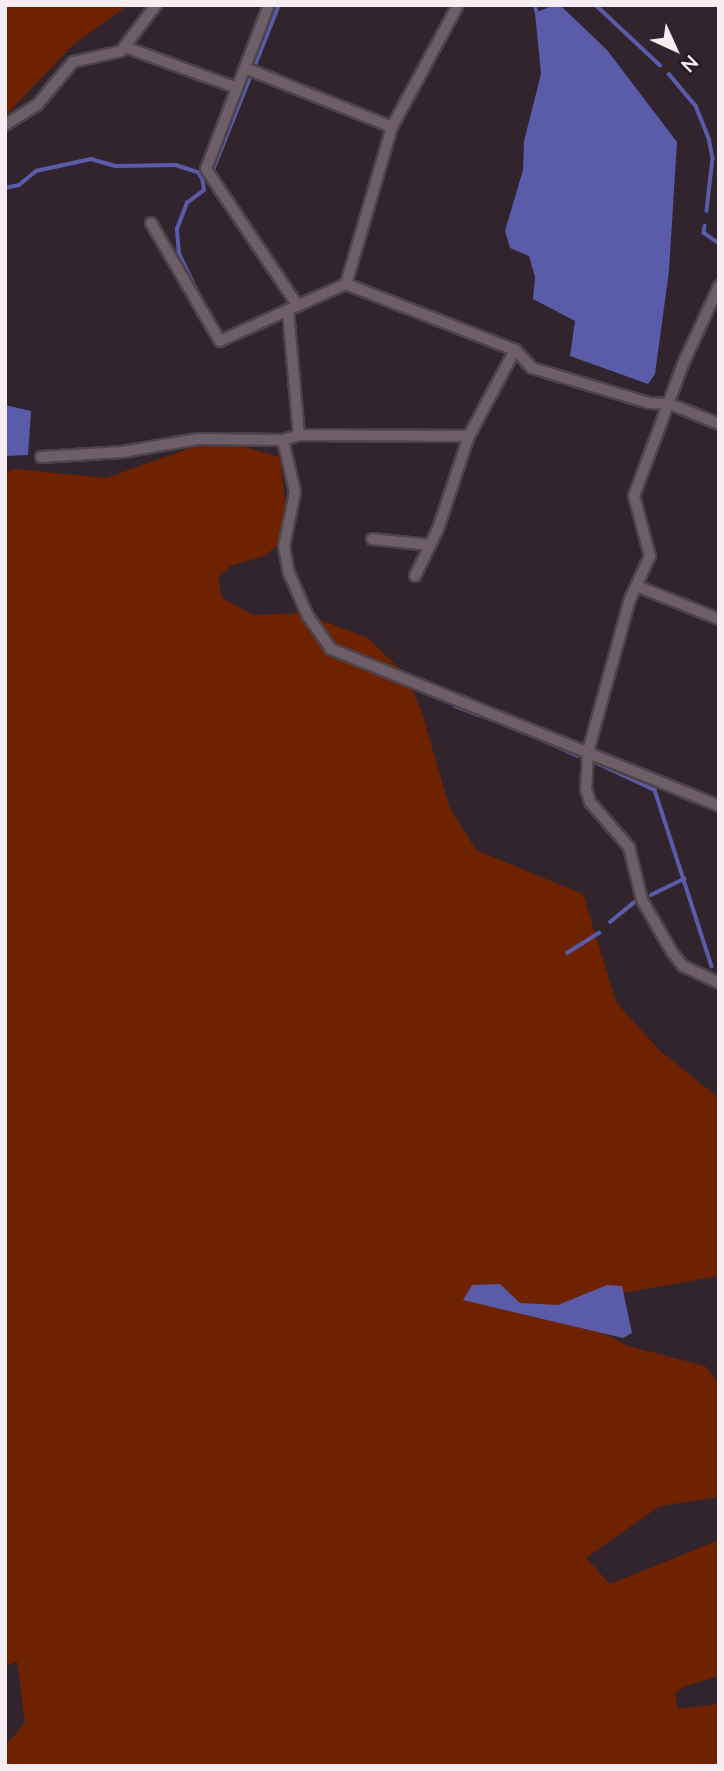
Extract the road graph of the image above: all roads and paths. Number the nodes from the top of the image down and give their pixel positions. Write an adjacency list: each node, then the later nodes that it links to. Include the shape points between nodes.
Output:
1 (156, 5): 4 (street)
2 (269, 5): 5 (street)
3 (458, 5): 8 (street)
4 (125, 47): 6 (street); 7 (street, via 73,62 37,105)
5 (245, 68): 6 (street); 8 (street)
6 (237, 89): 12 (street, via 206,169)
7 (5, 125)
8 (393, 127): 10 (street)
9 (151, 223): 12 (street, via 220,341)
10 (346, 284): 12 (street); 13 (street)
11 (719, 286): 14 (street)
12 (293, 308): 16 (street)
13 (515, 350): 14 (street, via 532,368 557,377 649,403); 17 (street)
14 (670, 404): 15 (street); 23 (street, via 634,496 650,556)
15 (719, 424)
16 (299, 435): 17 (street); 18 (street)
17 (469, 436): 21 (street)
18 (283, 440): 19 (street, via 198,439 122,452); 25 (street, via 295,492 284,546 289,573 308,616 331,649)
19 (41, 457)
20 (372, 539): 21 (street)
21 (430, 545): 22 (street)
22 (415, 576)
23 (639, 587): 24 (street); 25 (street, via 630,599)
24 (719, 619)
25 (588, 752): 26 (street); 27 (street, via 590,802 629,847 642,900 683,966)
26 (719, 806)
27 (719, 983)

